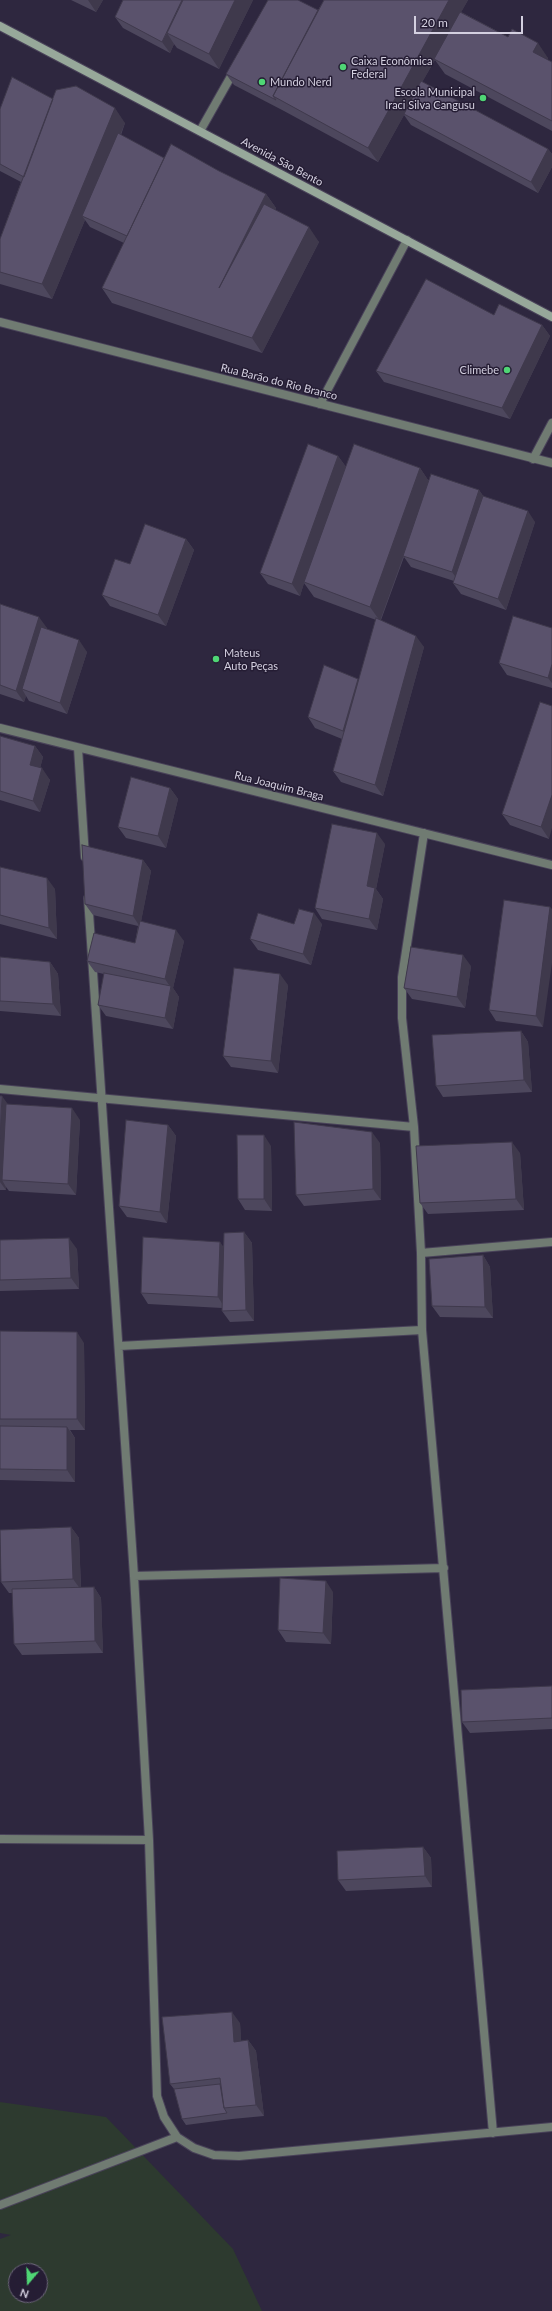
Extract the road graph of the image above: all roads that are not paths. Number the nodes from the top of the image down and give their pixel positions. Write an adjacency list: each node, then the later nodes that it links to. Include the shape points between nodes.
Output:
1 (0, 26): 3 (main road, Avenida São Bento)
2 (240, 62): 3 (street)
3 (200, 131): 4 (main road, Avenida São Bento)
4 (407, 240): 5 (main road, Avenida São Bento); 7 (street)
5 (552, 317)
6 (0, 322): 7 (street, Rua Barão do Rio Branco)
7 (320, 404): 9 (street, Rua Barão do Rio Branco)
8 (552, 423): 9 (street)
9 (533, 459): 10 (street, Rua Barão do Rio Branco)
10 (552, 463)
11 (0, 728): 12 (street, Rua Joaquim Braga)
12 (78, 748): 13 (street, Rua Joaquim Braga); 15 (street)
13 (424, 833): 14 (street, Rua Joaquim Braga); 19 (street, via 402,977 402,1018)
14 (552, 865)
15 (86, 867)
16 (88, 891): 18 (street)
17 (0, 1089): 18 (street)
18 (102, 1098): 19 (street); 23 (street)
19 (414, 1127): 21 (street)
20 (552, 1242): 21 (street)
21 (421, 1253): 22 (street)
22 (422, 1330): 23 (street); 24 (street)
23 (119, 1346): 25 (street)
24 (444, 1568): 25 (street); 29 (street)
25 (134, 1576): 27 (street)
26 (0, 1839): 27 (street)
27 (150, 1840): 30 (street, via 157,2096 164,2117)
28 (552, 2127): 29 (street)
29 (493, 2133): 30 (street, via 239,2156 214,2155 194,2148)
30 (177, 2137): 31 (street)
31 (0, 2205)

